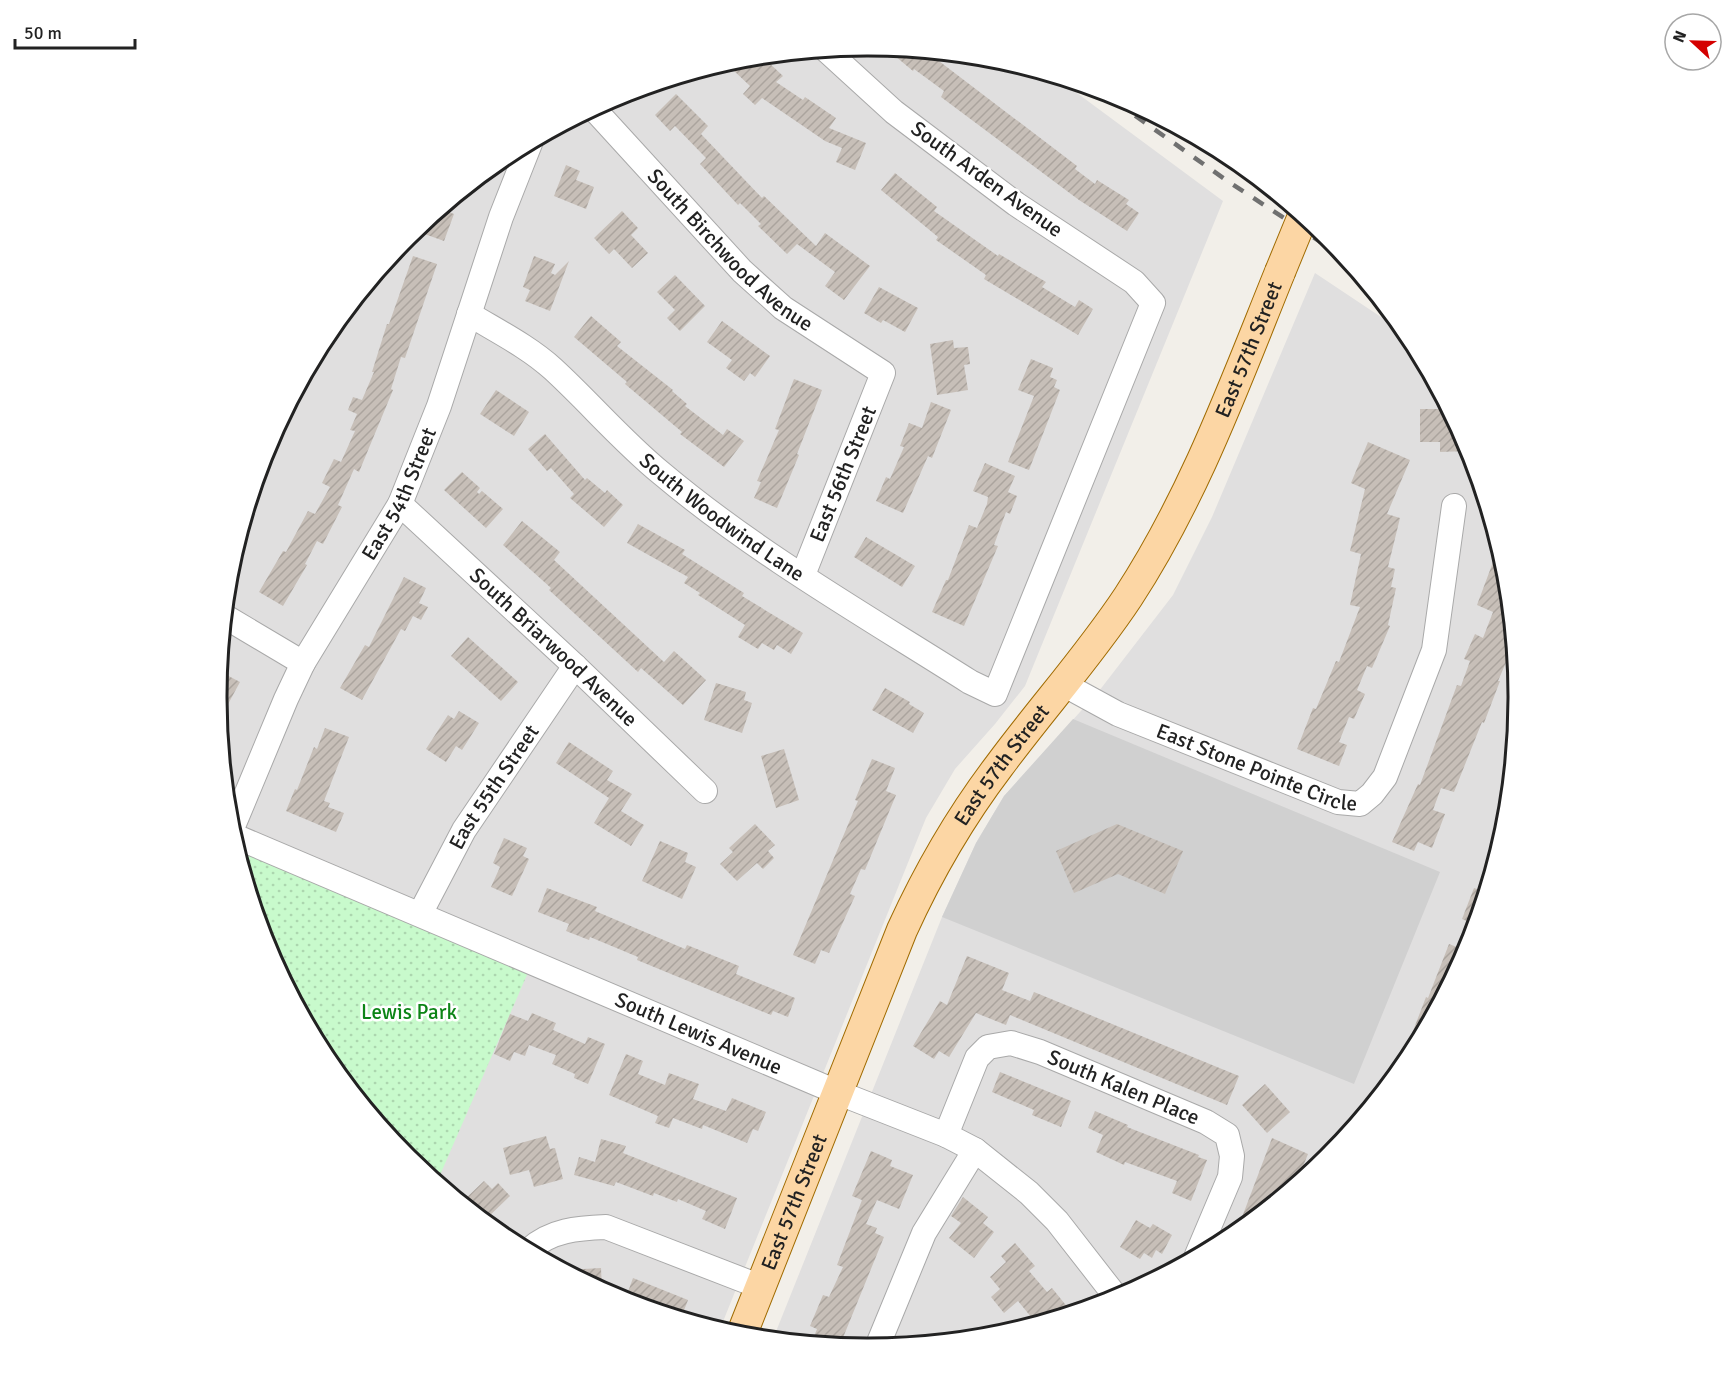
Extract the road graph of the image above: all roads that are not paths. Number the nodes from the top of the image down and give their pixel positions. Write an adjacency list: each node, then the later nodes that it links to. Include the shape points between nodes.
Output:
1 (834, 57): 14 (street, South Arden Avenue, via 894,112 1016,204 1134,282 1153,303)
2 (599, 115): 6 (street, South Birchwood Avenue, via 742,271 783,308)
3 (526, 155): 5 (street, East 54th Street)
4 (1300, 224): 13 (main road, East 57th Street, bridge, via 1206,452 1175,516 1128,597)
5 (469, 314): 7 (street, East 54th Street, via 439,406); 9 (street, South Woodwind Lane, via 551,368 661,473 718,518)
6 (883, 373): 9 (street, East 56th Street)
7 (399, 504): 11 (street, East 54th Street); 12 (street, South Briarwood Avenue)
8 (1454, 506): 13 (street, East Stone Pointe Circle, via 1434,650 1385,777 1360,804 1338,802 1118,714)
9 (803, 575): 14 (street, South Woodwind Lane)
10 (231, 620): 11 (street)
11 (303, 663): 16 (street, East 54th Street)
12 (575, 666): 15 (street, South Briarwood Avenue); 18 (street, East 55th Street, via 464,830)
13 (1063, 684): 19 (main road, East 57th Street, via 993,775 926,882 902,930)
14 (995, 694)
15 (705, 792)
16 (238, 816)
17 (243, 838): 18 (street, South Lewis Avenue)
18 (420, 914): 19 (street, South Lewis Avenue)
19 (839, 1093): 20 (street, South Lewis Avenue); 24 (main road, East 57th Street)
20 (946, 1135): 21 (street, South Lewis Avenue); 22 (street, South Kalen Place, via 977,1058 988,1047 1011,1043 1040,1052 1206,1122 1227,1135 1232,1156 1230,1177)
21 (975, 1150): 25 (street, South Lewis Avenue, via 1057,1221); 27 (street, via 924,1233)
22 (1203, 1243)
23 (536, 1245): 24 (street, via 555,1233 606,1227)
24 (761, 1287): 26 (main road, East 57th Street)
25 (1111, 1290)
26 (745, 1326)
27 (881, 1337)

